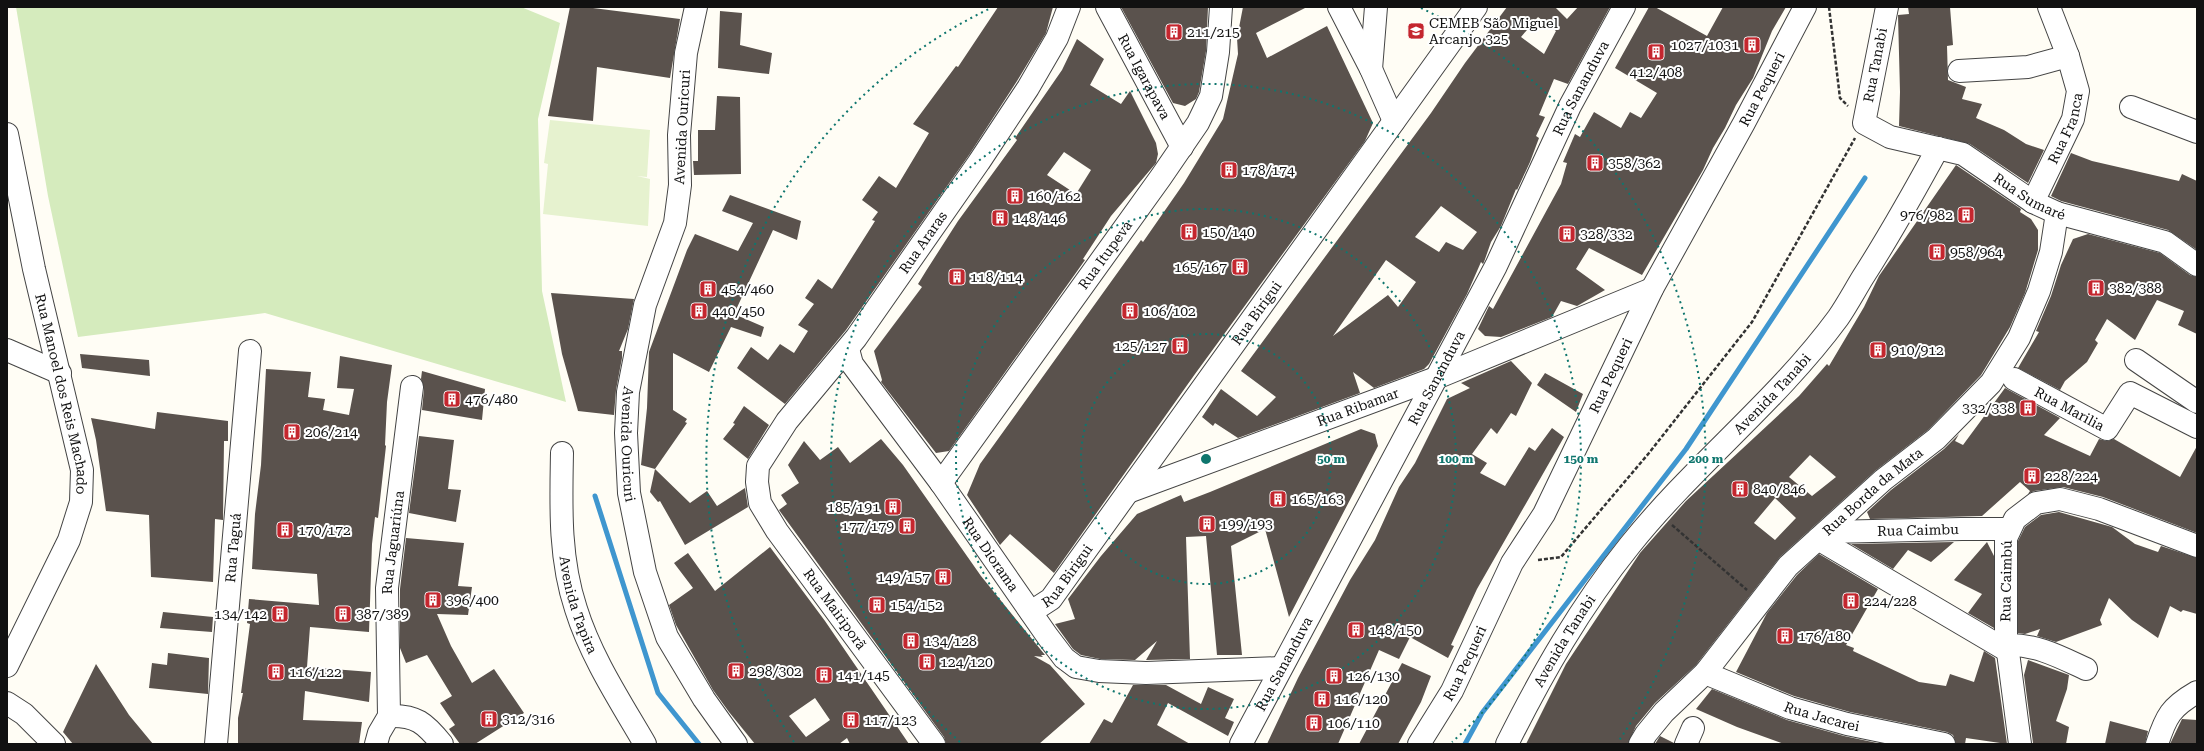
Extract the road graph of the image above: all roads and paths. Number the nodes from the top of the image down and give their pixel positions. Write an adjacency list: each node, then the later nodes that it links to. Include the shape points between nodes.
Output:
1 (696, 7): 61 (street, Avenida Ouricuri, via 686,53 679,135 680,185 675,223 645,305 628,392 626,433 629,493 645,572 667,637 704,699)
2 (1069, 7): 27 (street, Rua Araras, via 1057,38 1028,88)
3 (1107, 7): 21 (street, Rua Igarapava)
4 (1221, 7): 21 (street, Rua Itupeva, via 1218,52 1211,96 1198,123)
5 (1339, 7): 14 (street)
6 (1376, 7): 14 (street)
7 (1476, 7): 17 (street, Rua Birigui)
8 (1624, 7): 32 (street, Rua Sananduva, via 1570,106 1496,266)
9 (1805, 7): 26 (street, Rua Pequeri)
10 (1829, 7): 18 (path, via 1840,98)
11 (1887, 7): 18 (street, Rua Tanabi)
12 (2049, 7): 13 (street, Rua Franca)
13 (2068, 56): 15 (street, via 2028,67); 23 (street, Rua Franca, via 2078,91 2073,120)
14 (1371, 69): 17 (street)
15 (1959, 71)
16 (2131, 107): 19 (street)
17 (1394, 121): 40 (street, Rua Birigui)
18 (1864, 123): 22 (street, Rua Sumaré, via 1890,137); 45 (path, via 1752,322 1649,453 1561,557)
19 (2197, 132)
20 (7, 134): 31 (street, Rua Manoel dos Reis Machado, via 34,269)
21 (1182, 147): 39 (street, Rua Itupeva)
22 (1938, 148): 23 (street, Rua Sumaré, via 1963,154); 65 (street, Avenida Tanabi, via 1889,236 1838,318 1775,393 1701,466 1630,545 1582,611 1539,679)
23 (2033, 202): 24 (street, Rua Sumaré)
24 (2057, 213): 25 (street, Rua Sumaré, via 2165,242); 43 (street, Rua Borda da Mata, via 2051,252 2039,291 2019,338 1991,383 1936,439 1883,480)
25 (2197, 265)
26 (1652, 289): 32 (street, Rua Ribamar); 45 (street, Rua Pequeri, via 1544,514)
27 (848, 349): 38 (street, Rua Araras, via 787,421); 39 (street, Rua Diorama, via 852,364)
28 (7, 350): 31 (street)
29 (250, 351): 57 (street, Rua Taguá)
30 (2136, 360): 35 (street)
31 (60, 373): 49 (street, Rua Manoel dos Reis Machado, via 82,470 81,502 69,540)
32 (1436, 378): 40 (street, Rua Ribamar); 50 (street, Rua Sananduva)
33 (2014, 378): 36 (street, Rua Marilia, via 2107,429 2130,393)
34 (412, 387): 55 (street, Rua Jaguariúna, via 387,588)
35 (2197, 402)
36 (2197, 426)
37 (562, 452): 60 (street, Avenida Tapira, via 562,547 576,609 608,679)
38 (758, 466): 62 (street, Rua Mairiporã, via 760,503)
39 (941, 483): 47 (street, Rua Diorama)
40 (1128, 492): 47 (street, Rua Birigui, via 1051,600)
41 (1667, 521): 46 (path)
42 (2008, 529): 43 (street, Rua Caimbu, via 1962,528); 44 (street, Rua Caimbú, via 2015,519 2036,503 2060,499 2092,507); 48 (street, Rua Caimbú, via 2004,554)
43 (1823, 536): 46 (street, Rua Borda da Mata, via 1788,566); 48 (street)
44 (2197, 546)
45 (1512, 562): 64 (street, Rua Pequeri, via 1452,691)
46 (1760, 601): 52 (street, Rua Borda da Mata)
47 (1031, 612): 50 (street, Rua Diorama, via 1064,658 1076,667 1099,671 1146,673)
48 (2007, 648): 51 (street, via 2023,644 2042,649); 68 (street, Rua Caimbú)
49 (7, 666)
50 (1281, 668): 63 (street, Rua Sananduva)
51 (2086, 669)
52 (1705, 673): 66 (street, Rua Borda da Mata, via 1664,712); 67 (street, Rua Jacarei, via 1790,708 1847,724)
53 (2197, 692): 69 (street, via 2180,702 2164,721)
54 (7, 703): 56 (street, via 24,714)
55 (389, 716): 58 (street); 59 (street, via 406,716 428,726)
56 (54, 744)
57 (216, 744)
58 (376, 744)
59 (442, 744)
60 (645, 744)
61 (736, 744)
62 (934, 744)
63 (1241, 744)
64 (1419, 744)
65 (1507, 744)
66 (1640, 744)
67 (1944, 744)
68 (2020, 744)
69 (2157, 744)

